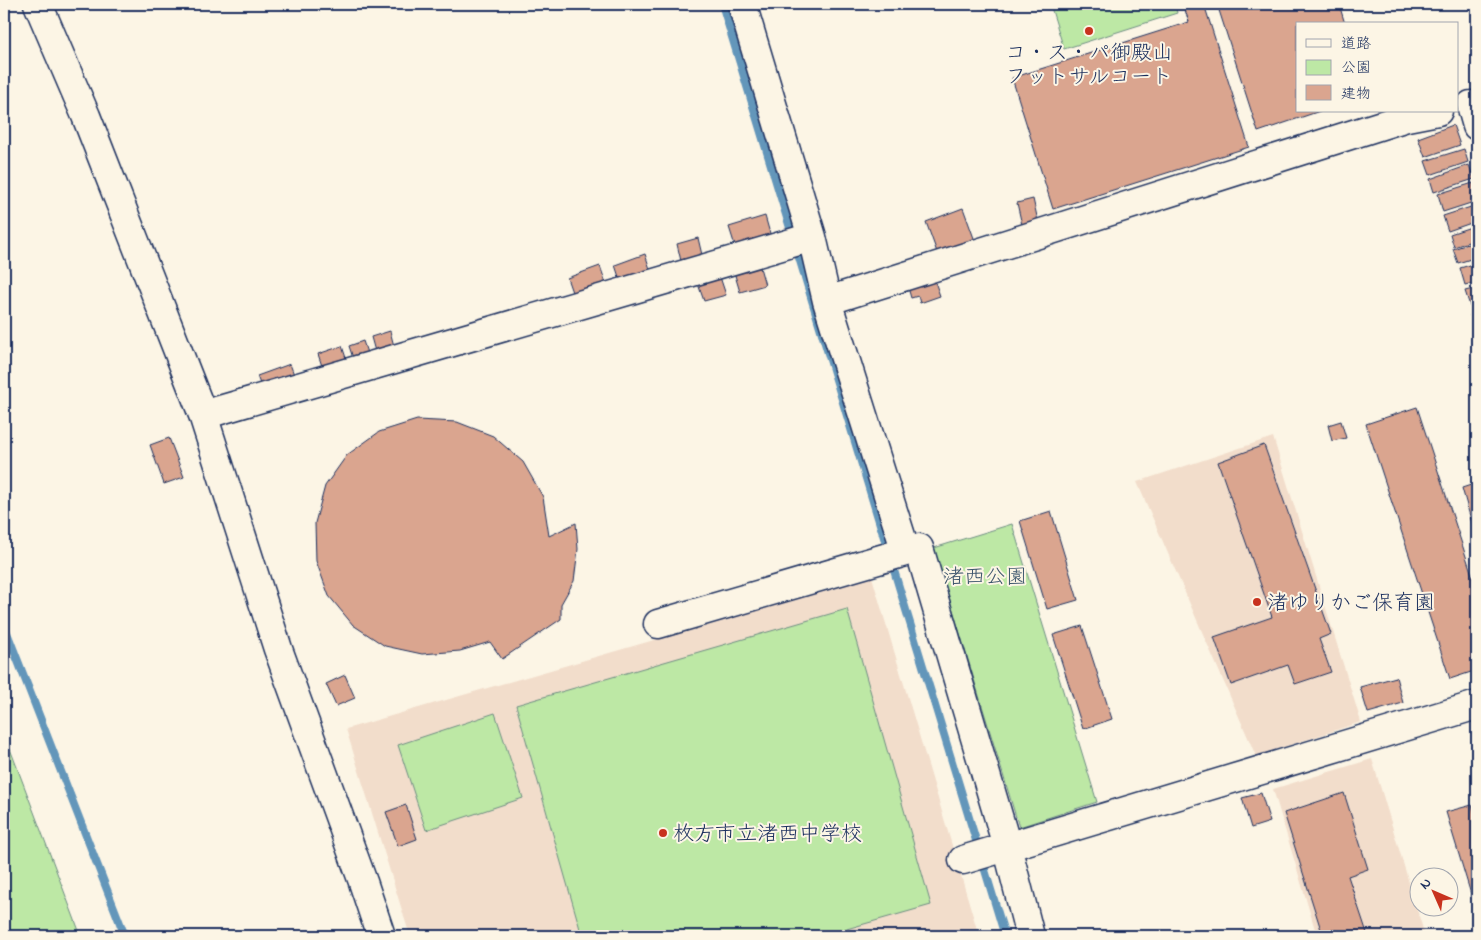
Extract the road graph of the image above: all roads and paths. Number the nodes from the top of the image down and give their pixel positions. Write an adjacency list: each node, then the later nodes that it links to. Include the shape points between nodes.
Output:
1 (38, 4): 6 (street, via 86,116)
2 (742, 4): 4 (street)
3 (1433, 112): 5 (street, via 1407,117)
4 (812, 237): 5 (street); 6 (street)
5 (828, 301): 7 (street)
6 (203, 415): 12 (street, via 278,649)
7 (906, 552): 8 (street); 10 (street, via 919,548)
8 (658, 624)
9 (1477, 705): 10 (street)
10 (1000, 848): 11 (street); 13 (street)
11 (963, 860)
12 (381, 936)
13 (1030, 936)

